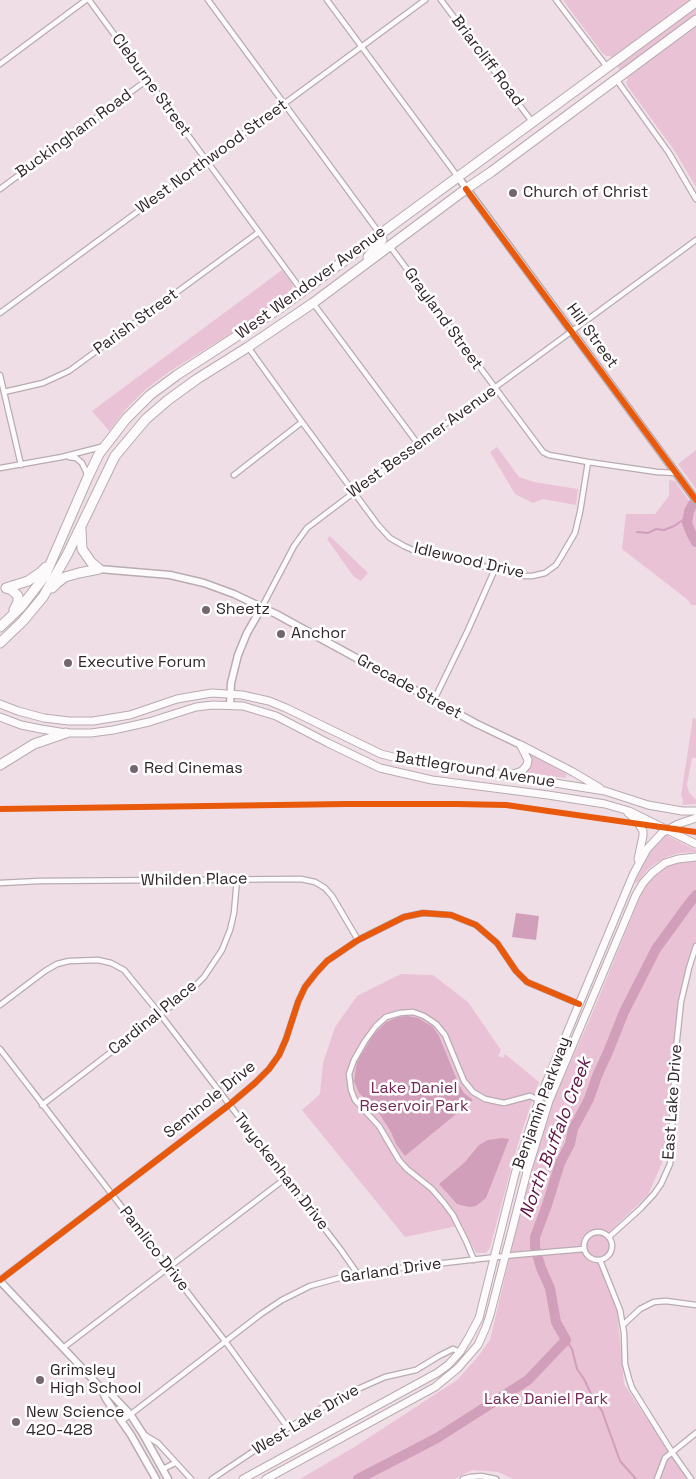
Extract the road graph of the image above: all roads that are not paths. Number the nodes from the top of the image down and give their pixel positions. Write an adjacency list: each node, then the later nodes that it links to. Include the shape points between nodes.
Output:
1 (88, 0): 10 (street); 13 (street, Cleburne Street)
2 (208, 0): 14 (street)
3 (327, 0): 9 (street, Hill Street)
4 (425, 0): 9 (street, West Northwood Street)
5 (441, 0): 15 (street, Briarcliff Road)
6 (556, 0): 11 (street)
7 (696, 2): 11 (highway, West Wendover Avenue)
8 (696, 20): 12 (highway, West Wendover Avenue)
9 (361, 47): 14 (street, West Northwood Street); 17 (street, Hill Street)
10 (0, 64)
11 (607, 67): 15 (highway, West Wendover Avenue)
12 (616, 79): 19 (highway, West Wendover Avenue); 20 (street, via 669,153)
13 (147, 80): 16 (street, Cleburne Street); 18 (street, Buckingham Road)
14 (284, 103): 16 (street, West Northwood Street); 22 (street)
15 (533, 123): 17 (highway, West Wendover Avenue)
16 (207, 161): 21 (street, Cleburne Street); 28 (street, West Northwood Street)
17 (458, 177): 19 (street, Hill Street); 22 (highway, West Wendover Avenue)
18 (0, 188)
19 (466, 189): 24 (highway, West Wendover Avenue); 29 (street, Hill Street)
20 (696, 199)
21 (259, 232): 26 (street, Cleburne Street); 33 (street, Parish Street, via 69,371 43,383)
22 (380, 234): 25 (highway, via 382,240); 26 (highway, West Wendover Avenue)
23 (696, 240): 29 (street, West Bessemer Avenue)
24 (389, 246): 25 (highway, West Wendover Avenue); 32 (street, Grayland Street)
25 (360, 268): 27 (highway, West Wendover Avenue)
26 (302, 292): 36 (highway, West Wendover Avenue, via 164,384 138,406)
27 (312, 303): 30 (highway, West Wendover Avenue); 35 (street)
28 (0, 314)
29 (572, 331): 32 (street, West Bessemer Avenue); 41 (street, Hill Street)
30 (248, 347): 34 (street, Idlewood Drive); 46 (highway, West Wendover Avenue, via 197,379 146,419 115,456)
31 (0, 375): 33 (street)
32 (495, 389): 35 (street, West Bessemer Avenue); 38 (street, Grayland Street, via 543,452)
33 (4, 392): 39 (street)
34 (302, 422): 43 (street); 44 (street, Idlewood Drive)
35 (418, 444): 44 (street, West Bessemer Avenue)
36 (104, 446): 37 (street); 42 (highway, West Wendover Avenue)
37 (62, 457): 39 (street); 42 (street, via 79,460)
38 (588, 462): 41 (street, Grayland Street); 48 (street, Idlewood Drive, via 575,533 556,564 545,573 532,576)
39 (20, 465): 40 (street)
40 (0, 468)
41 (676, 472): 45 (street, Hill Street)
42 (88, 476): 47 (highway, West Wendover Avenue)
43 (234, 476)
44 (354, 492): 48 (street, Idlewood Drive, via 385,533 397,542 422,552); 52 (street, West Bessemer Avenue, via 300,536)
45 (696, 500)
46 (82, 524): 49 (highway, via 82,548); 51 (highway, West Wendover Avenue)
47 (52, 561): 50 (highway, via 28,581); 53 (highway, West Wendover Avenue, via 34,591)
48 (495, 569): 57 (street)
49 (99, 570): 51 (highway, via 65,577); 52 (street, Grecade Street, via 170,575 204,583)
50 (3, 588): 53 (highway, via 16,593 19,599)
51 (44, 597): 55 (highway, West Wendover Avenue)
52 (262, 607): 56 (street, West Bessemer Avenue, via 238,655); 57 (street, Grecade Street)
53 (8, 620): 54 (highway, West Wendover Avenue)
54 (0, 626)
55 (0, 643)
56 (230, 694): 58 (main road, Battleground Avenue, via 212,693 177,699 130,715 93,721 44,718); 59 (street, West Bessemer Avenue); 64 (main road, Battleground Avenue, via 277,705 381,754 412,762)
57 (434, 700): 62 (street, Grecade Street)
58 (0, 704)
59 (230, 706): 61 (main road, Battleground Avenue, via 196,707 112,730); 66 (main road, Battleground Avenue, via 244,706 276,716 380,768 432,780 548,795)
60 (0, 717): 61 (main road, Battleground Avenue)
61 (66, 733): 63 (highway, via 34,744)
62 (520, 746): 64 (main road, via 528,760 527,765 522,771); 65 (main road)
63 (0, 766)
64 (507, 776): 65 (main road, Battleground Avenue)
65 (605, 790): 67 (main road, Battleground Avenue, via 648,805)
66 (622, 809): 69 (main road, Battleground Avenue); 72 (main road, via 643,830)
67 (696, 811)
68 (696, 818): 69 (main road, Benjamin Parkway)
69 (668, 829): 70 (main road, Battleground Avenue); 72 (main road, Benjamin Parkway, via 647,850)
70 (696, 844)
71 (696, 857): 88 (main road, Benjamin Parkway, via 665,863 642,883 636,895 549,1101)
72 (633, 875): 77 (main road, Benjamin Parkway)
73 (237, 879): 74 (street, Whilden Place); 75 (street, Whilden Place, via 315,882 332,896); 79 (street, Cardinal Place, via 234,913 222,950 204,977)
74 (0, 883)
75 (358, 940): 77 (street, Seminole Drive, via 404,917 423,913 450,915 476,925 496,943 527,982); 83 (street, Seminole Drive, via 327,961 305,987 279,1055 264,1074)
76 (696, 946): 86 (street, East Lake Drive, via 681,1002 670,1164 654,1194)
77 (579, 1004): 81 (main road, Benjamin Parkway)
78 (0, 1005): 79 (street, Twyckenham Drive, via 57,964 98,960 124,970)
79 (160, 1014): 82 (street, Cardinal Place); 83 (street, Twyckenham Drive)
80 (0, 1048): 82 (street, Pamlico Drive)
81 (539, 1100): 89 (main road, Benjamin Parkway); 90 (street, via 530,1096 504,1103 485,1099 474,1092 464,1081 446,1035 436,1024 413,1012 386,1017 376,1026 354,1060 349,1074 355,1100 379,1126 399,1160 444,1203)
82 (42, 1105): 85 (street, Pamlico Drive)
83 (229, 1105): 84 (street, Twyckenham Drive); 85 (street, Seminole Drive)
84 (286, 1178): 92 (street); 93 (street, Twyckenham Drive)
85 (112, 1195): 92 (street, Pamlico Drive); 94 (street, Seminole Drive)
86 (608, 1237): 87 (street, via 601,1232 592,1234); 91 (street, via 612,1249)
87 (584, 1249): 88 (street, Garland Drive); 91 (street, via 592,1259)
88 (505, 1256): 89 (street, Garland Drive); 114 (main road, Benjamin Parkway, via 486,1327 478,1345 458,1368 435,1387)
89 (494, 1258): 90 (street, Garland Drive); 99 (main road, Benjamin Parkway, via 479,1318)
90 (474, 1260): 93 (street, Garland Drive)
91 (600, 1260): 96 (street)
92 (168, 1267): 97 (street, Pamlico Drive); 98 (street)
93 (357, 1273): 97 (street, Garland Drive, via 296,1293)
94 (0, 1280): 98 (street)
95 (696, 1305): 96 (street, via 654,1302 640,1309)
96 (623, 1325): 106 (street, via 629,1379)
97 (225, 1341): 101 (street, Garland Drive); 103 (street, Pamlico Drive)
98 (63, 1348): 100 (street)
99 (460, 1352): 103 (street, West Lake Drive, via 453,1349 416,1370 363,1386); 113 (main road, Benjamin Parkway, via 437,1373)
100 (100, 1386): 101 (street); 102 (street)
101 (130, 1414): 102 (street, Garland Drive); 105 (street)
102 (122, 1421): 109 (street)
103 (288, 1428): 112 (street, West Lake Drive)
104 (696, 1433): 106 (street)
105 (143, 1434): 107 (street, via 158,1443); 108 (street)
106 (672, 1452): 117 (street, via 662,1463); 118 (street)
107 (176, 1463): 108 (street); 111 (street)
108 (163, 1469): 110 (street)
109 (156, 1479)
110 (168, 1479)
111 (191, 1479)
112 (212, 1479)
113 (244, 1479)
114 (266, 1479)
115 (463, 1479): 116 (street, via 481,1476)
116 (496, 1479)
117 (657, 1479)
118 (691, 1479)

